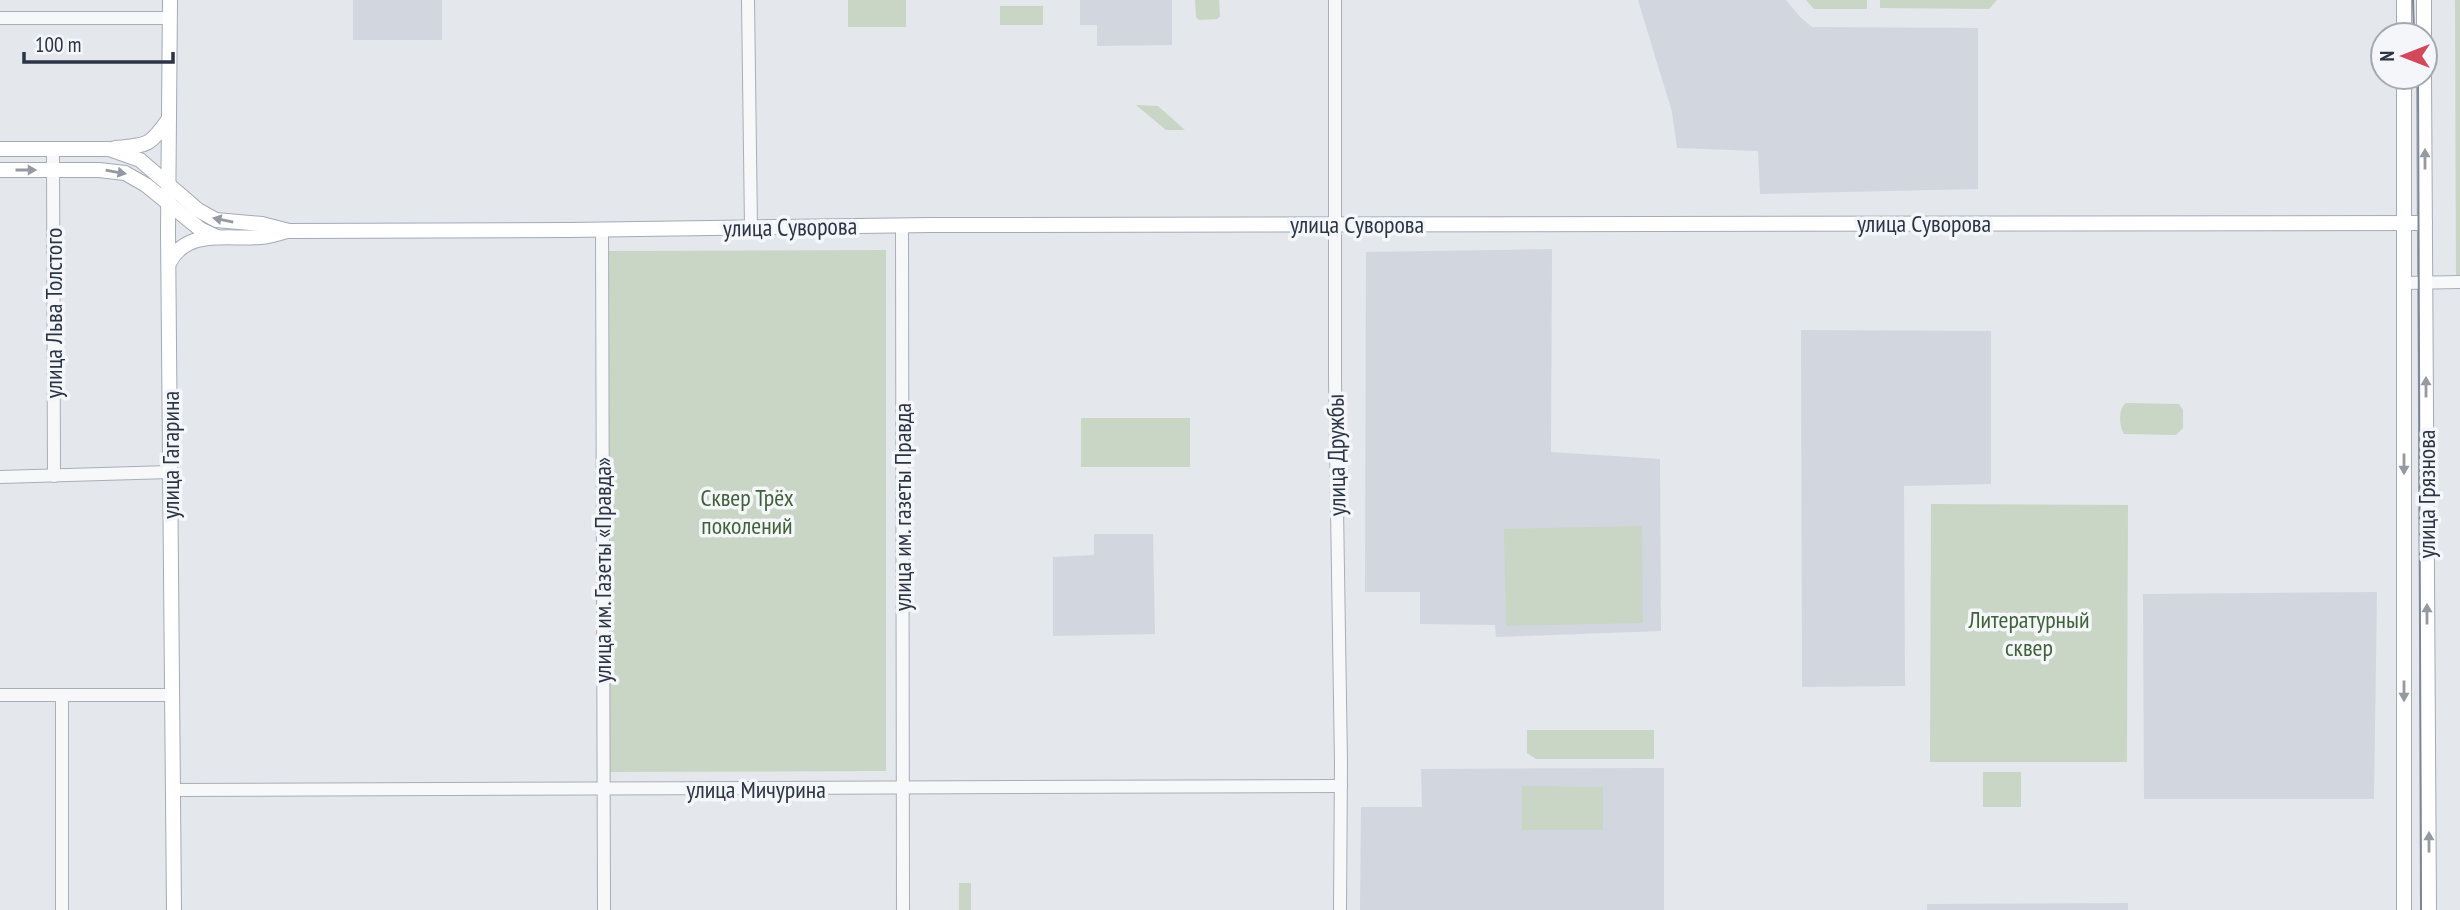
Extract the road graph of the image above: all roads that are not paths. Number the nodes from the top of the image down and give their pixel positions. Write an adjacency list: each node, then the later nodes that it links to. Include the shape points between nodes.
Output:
1 (170, 0): 7 (main road, улица Гагарина)
2 (748, 0): 24 (street)
3 (1335, 0): 22 (street, улица Дружбы)
4 (2404, 0): 8 (main road)
5 (2424, 0): 9 (main road)
6 (0, 18): 7 (street)
7 (170, 18): 12 (main road, улица Гагарина)
8 (2404, 21)
9 (2424, 21)
10 (2404, 91): 20 (main road, улица Грязнова)
11 (2424, 91): 21 (main road, улица Грязнова, one-way to 11)
12 (168, 120): 15 (main road, via 155,140 144,146); 18 (main road, улица Гагарина)
13 (0, 149): 14 (main road, улица Суворова)
14 (53, 149): 15 (main road, улица Суворова); 17 (street, улица Льва Толстого)
15 (109, 149): 18 (main road, улица Суворова, via 140,160)
16 (0, 170): 17 (main road, one-way to 17)
17 (53, 170): 19 (main road, one-way to 19, via 125,173); 33 (street, улица Льва Толстого)
18 (168, 183): 19 (main road, улица Гагарина); 26 (main road, улица Суворова, one-way to 18, via 216,220)
19 (168, 205): 27 (main road); 28 (main road, улица Гагарина)
20 (2404, 223): 21 (main road, улица Суворова); 22 (main road, улица Суворова); 30 (main road, улица Грязнова)
21 (2425, 223): 31 (main road, улица Грязнова)
22 (1335, 224): 23 (main road, улица Суворова); 38 (street, улица Дружбы)
23 (902, 226): 24 (main road, улица Суворова); 39 (street, улица им. газеты Правда)
24 (751, 227): 25 (main road, улица Суворова)
25 (602, 229): 26 (main road, улица Суворова); 41 (street, улица им. Газеты «Правда»)
26 (289, 231): 27 (main road, улица Суворова, via 262,237)
27 (217, 237): 28 (main road, улица Суворова, via 190,241 175,251)
28 (168, 265): 32 (main road, улица Гагарина)
29 (2460, 282): 31 (street)
30 (2404, 283): 31 (street); 47 (main road, улица Грязнова, one-way to 47)
31 (2425, 283): 48 (main road, улица Грязнова, one-way to 31)
32 (170, 472): 33 (street); 37 (main road, улица Гагарина)
33 (54, 476): 34 (street)
34 (0, 477)
35 (0, 695): 36 (street)
36 (62, 695): 37 (street); 42 (street)
37 (171, 695): 40 (main road, улица Гагарина)
38 (1340, 786): 39 (street, улица Мичурина); 46 (street, улица Дружбы)
39 (904, 788): 41 (street, улица Мичурина); 45 (street)
40 (172, 790): 41 (street, улица Мичурина); 43 (main road, улица Гагарина)
41 (604, 790): 44 (street, улица им. Газеты «Правда»)
42 (62, 910)
43 (174, 910)
44 (604, 910)
45 (903, 910)
46 (1340, 910)
47 (2404, 910)
48 (2429, 910)

